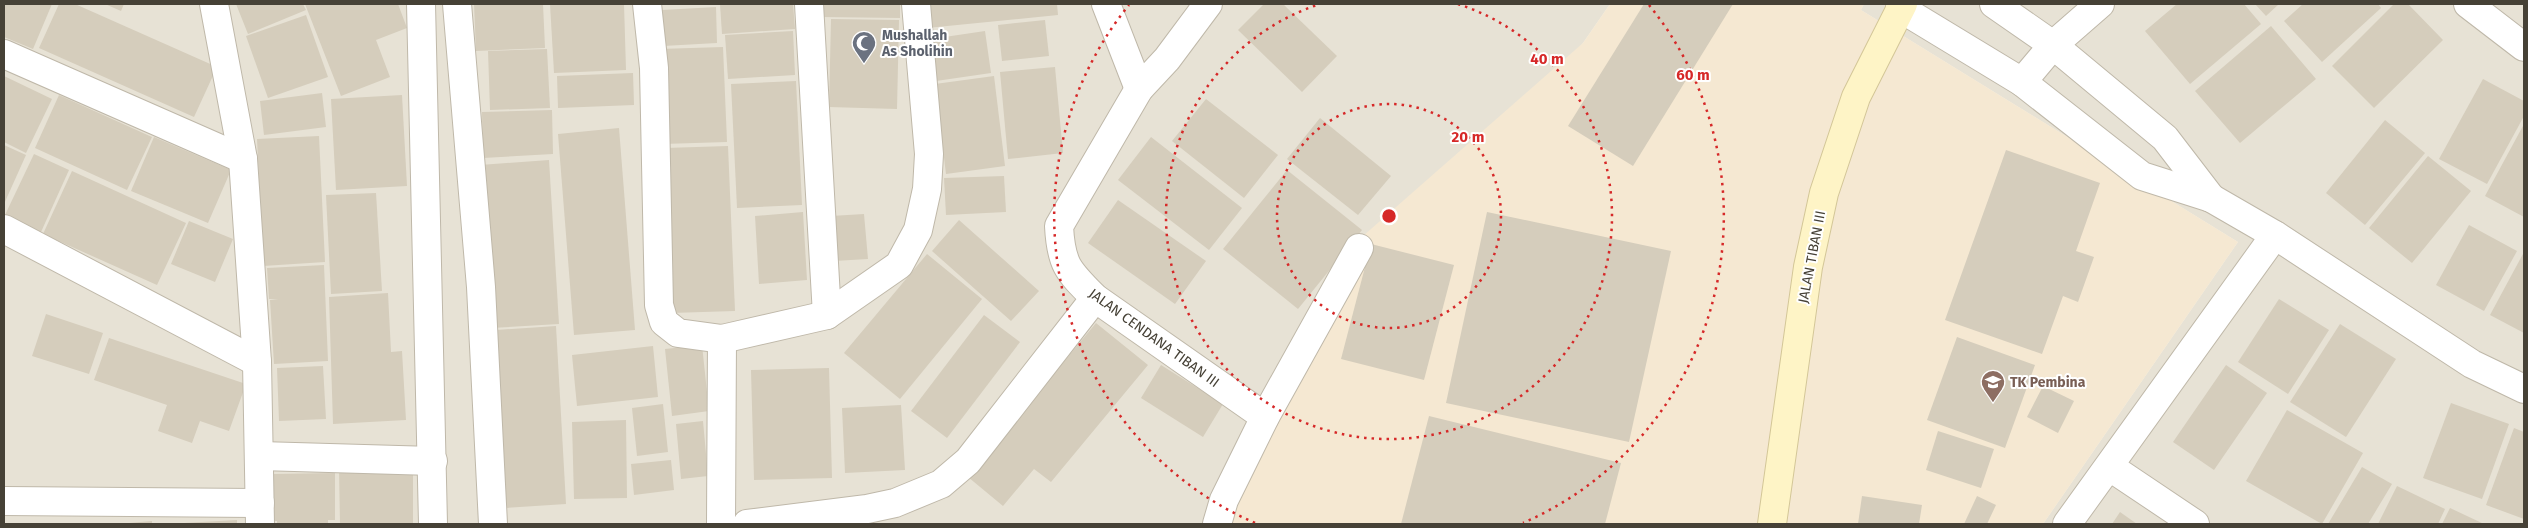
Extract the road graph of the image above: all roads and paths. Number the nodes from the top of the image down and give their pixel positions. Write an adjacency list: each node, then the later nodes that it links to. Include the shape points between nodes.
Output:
1 (214, 4): 18 (street)
2 (421, 4): 30 (street)
3 (456, 4): 35 (street, via 481,287)
4 (647, 4): 25 (street, via 654,68 659,305 664,322 678,333)
5 (809, 4): 24 (street)
6 (916, 4): 24 (street, via 929,154 927,189 918,230 899,265)
7 (1106, 4): 17 (street)
8 (1208, 4): 17 (street, JALAN CENDANA TIBAN III, via 1167,59)
9 (1994, 4): 13 (street)
10 (2100, 4): 13 (street)
11 (2468, 4): 14 (street)
12 (1901, 6): 16 (street); 39 (street, JALAN TIBAN III, via 1856,97 1824,193 1808,267)
13 (2053, 45): 16 (street); 19 (street, via 2166,138)
14 (2524, 47)
15 (4, 54): 18 (street)
16 (2022, 82): 19 (street, via 2142,176)
17 (1138, 89): 23 (street, JALAN CENDANA TIBAN III, via 1059,226 1060,252 1065,265)
18 (243, 159): 26 (street)
19 (2211, 198): 21 (street)
20 (5, 233): 26 (street)
21 (2275, 236): 27 (street, via 2472,364); 31 (street)
22 (1359, 248): 28 (street)
23 (1094, 298): 28 (street, JALAN CENDANA TIBAN III); 37 (street, via 968,461 942,484 895,503 866,509)
24 (827, 315): 25 (street)
25 (722, 339): 36 (street)
26 (257, 362): 29 (street)
27 (2524, 389)
28 (1265, 417): 38 (street, via 1224,500)
29 (260, 456): 30 (street); 33 (street)
30 (433, 461): 34 (street)
31 (2110, 467): 40 (street); 41 (street)
32 (4, 501): 33 (street)
33 (260, 514)
34 (433, 524)
35 (493, 524)
36 (721, 524)
37 (747, 524)
38 (1217, 524)
39 (1772, 524)
40 (2067, 524)
41 (2195, 524)

